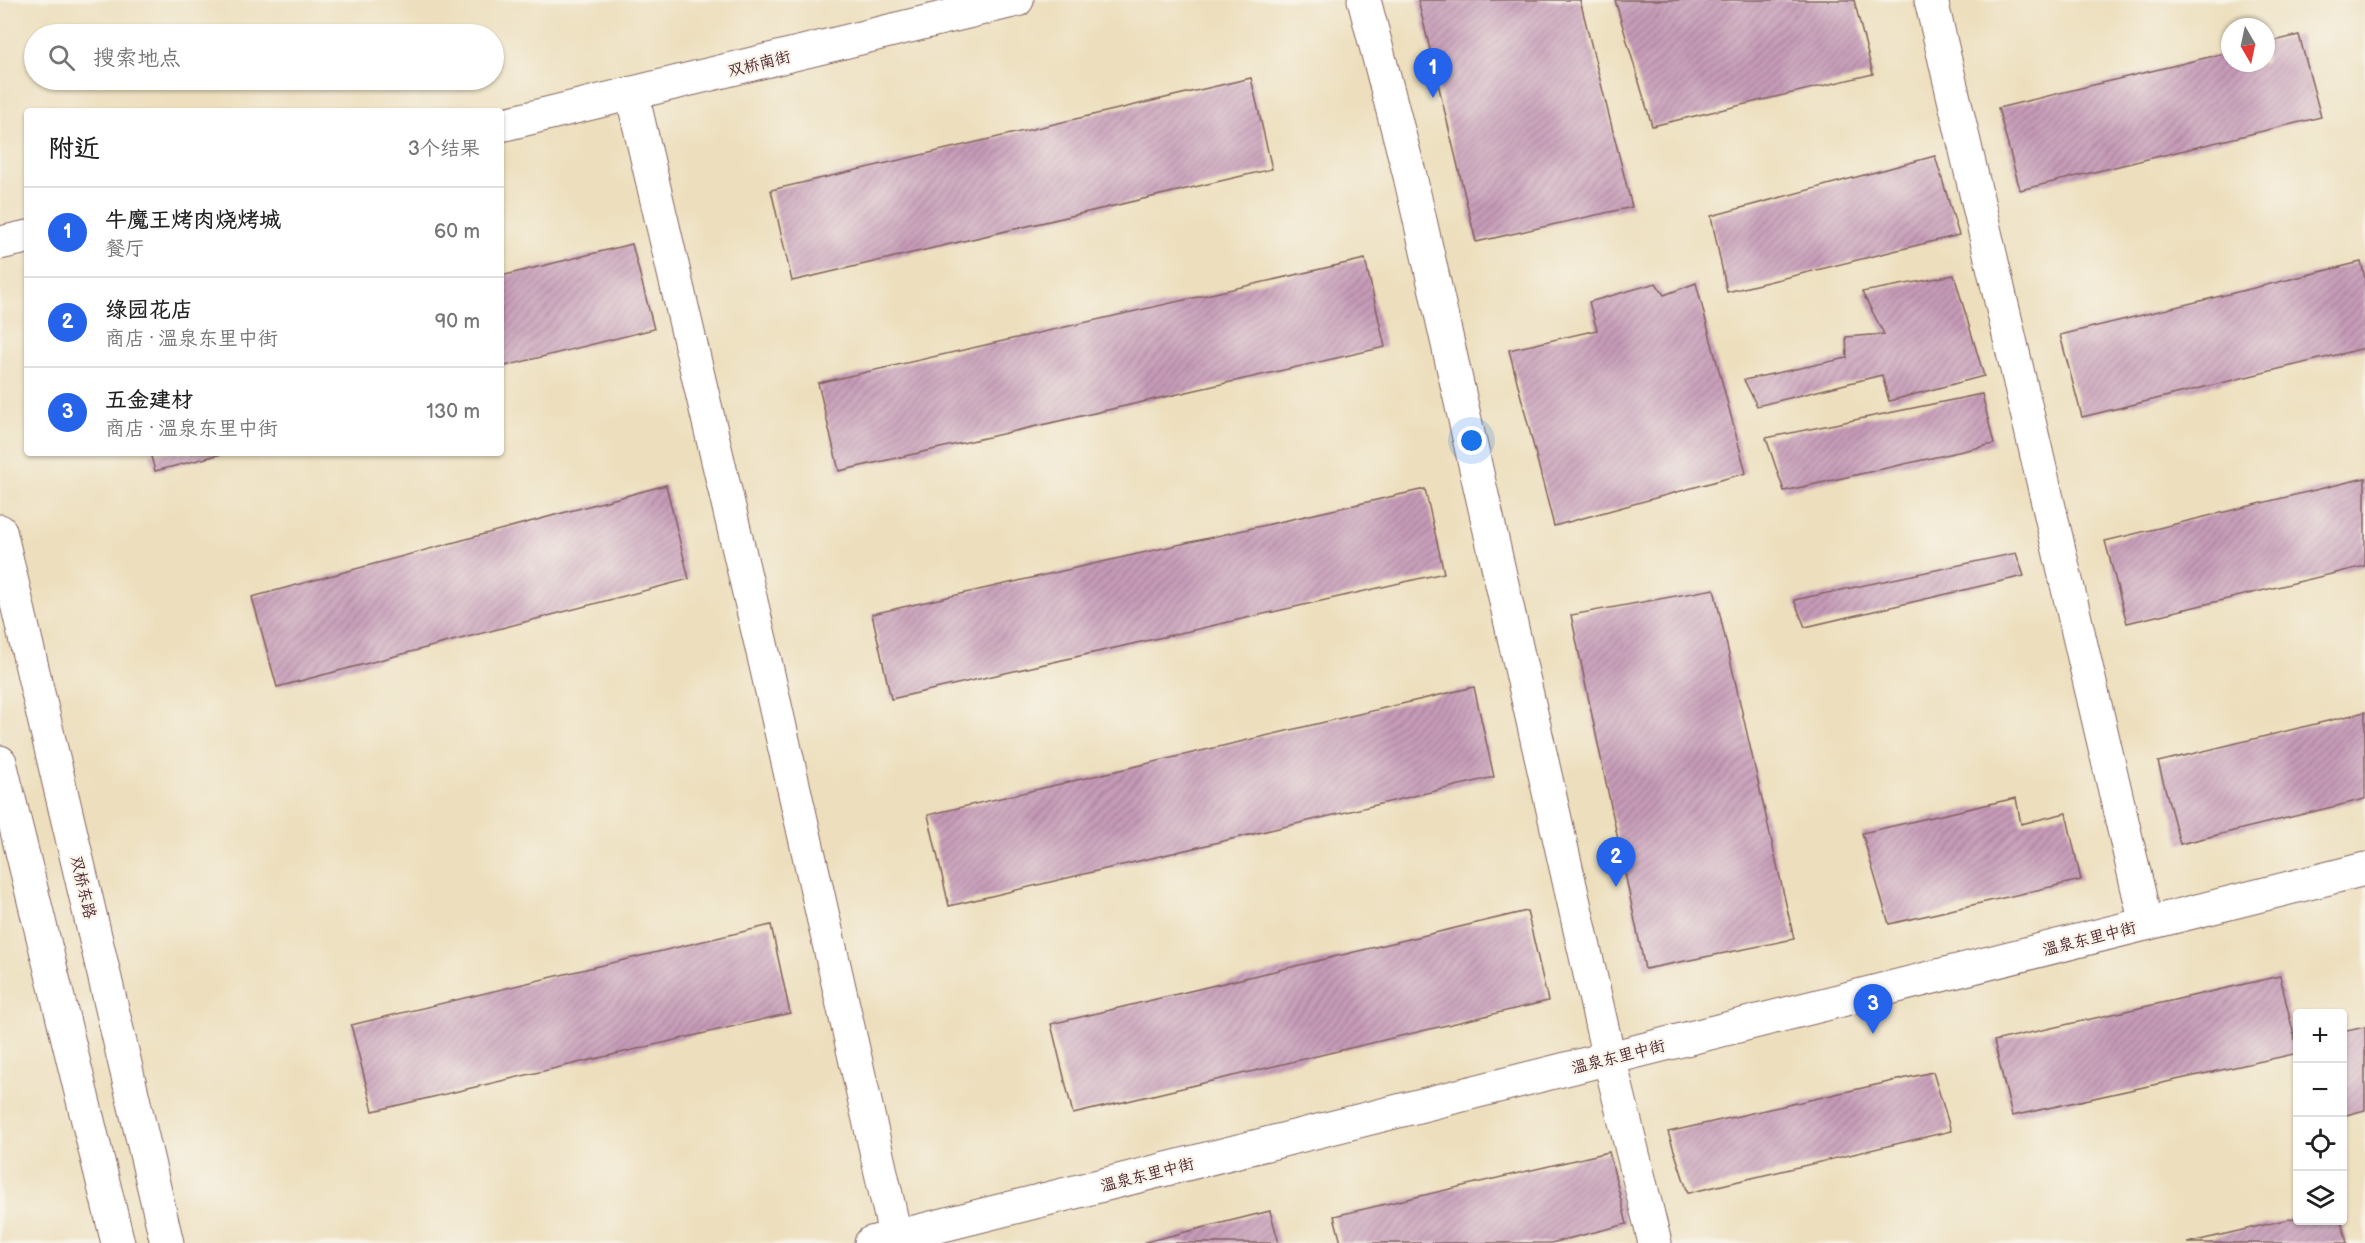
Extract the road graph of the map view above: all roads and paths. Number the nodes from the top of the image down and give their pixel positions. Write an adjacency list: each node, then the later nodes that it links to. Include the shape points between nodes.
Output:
1 (1017, 0): 4 (street, 双桥南街)
2 (1364, 0): 12 (street, via 1410,176)
3 (1931, 0): 11 (street)
4 (632, 94): 5 (street, 双桥南街); 13 (street, via 765,661)
5 (504, 124)
6 (24, 238): 7 (street)
7 (0, 243)
8 (0, 531): 15 (street, 双桥东路)
9 (0, 762): 14 (street)
10 (2365, 869): 11 (street, 温泉东里中街)
11 (2146, 924): 12 (street, 温泉东里中街)
12 (1611, 1058): 13 (street, 温泉东里中街); 16 (street)
13 (888, 1241)
14 (118, 1243)
15 (167, 1243)
16 (1655, 1243)

